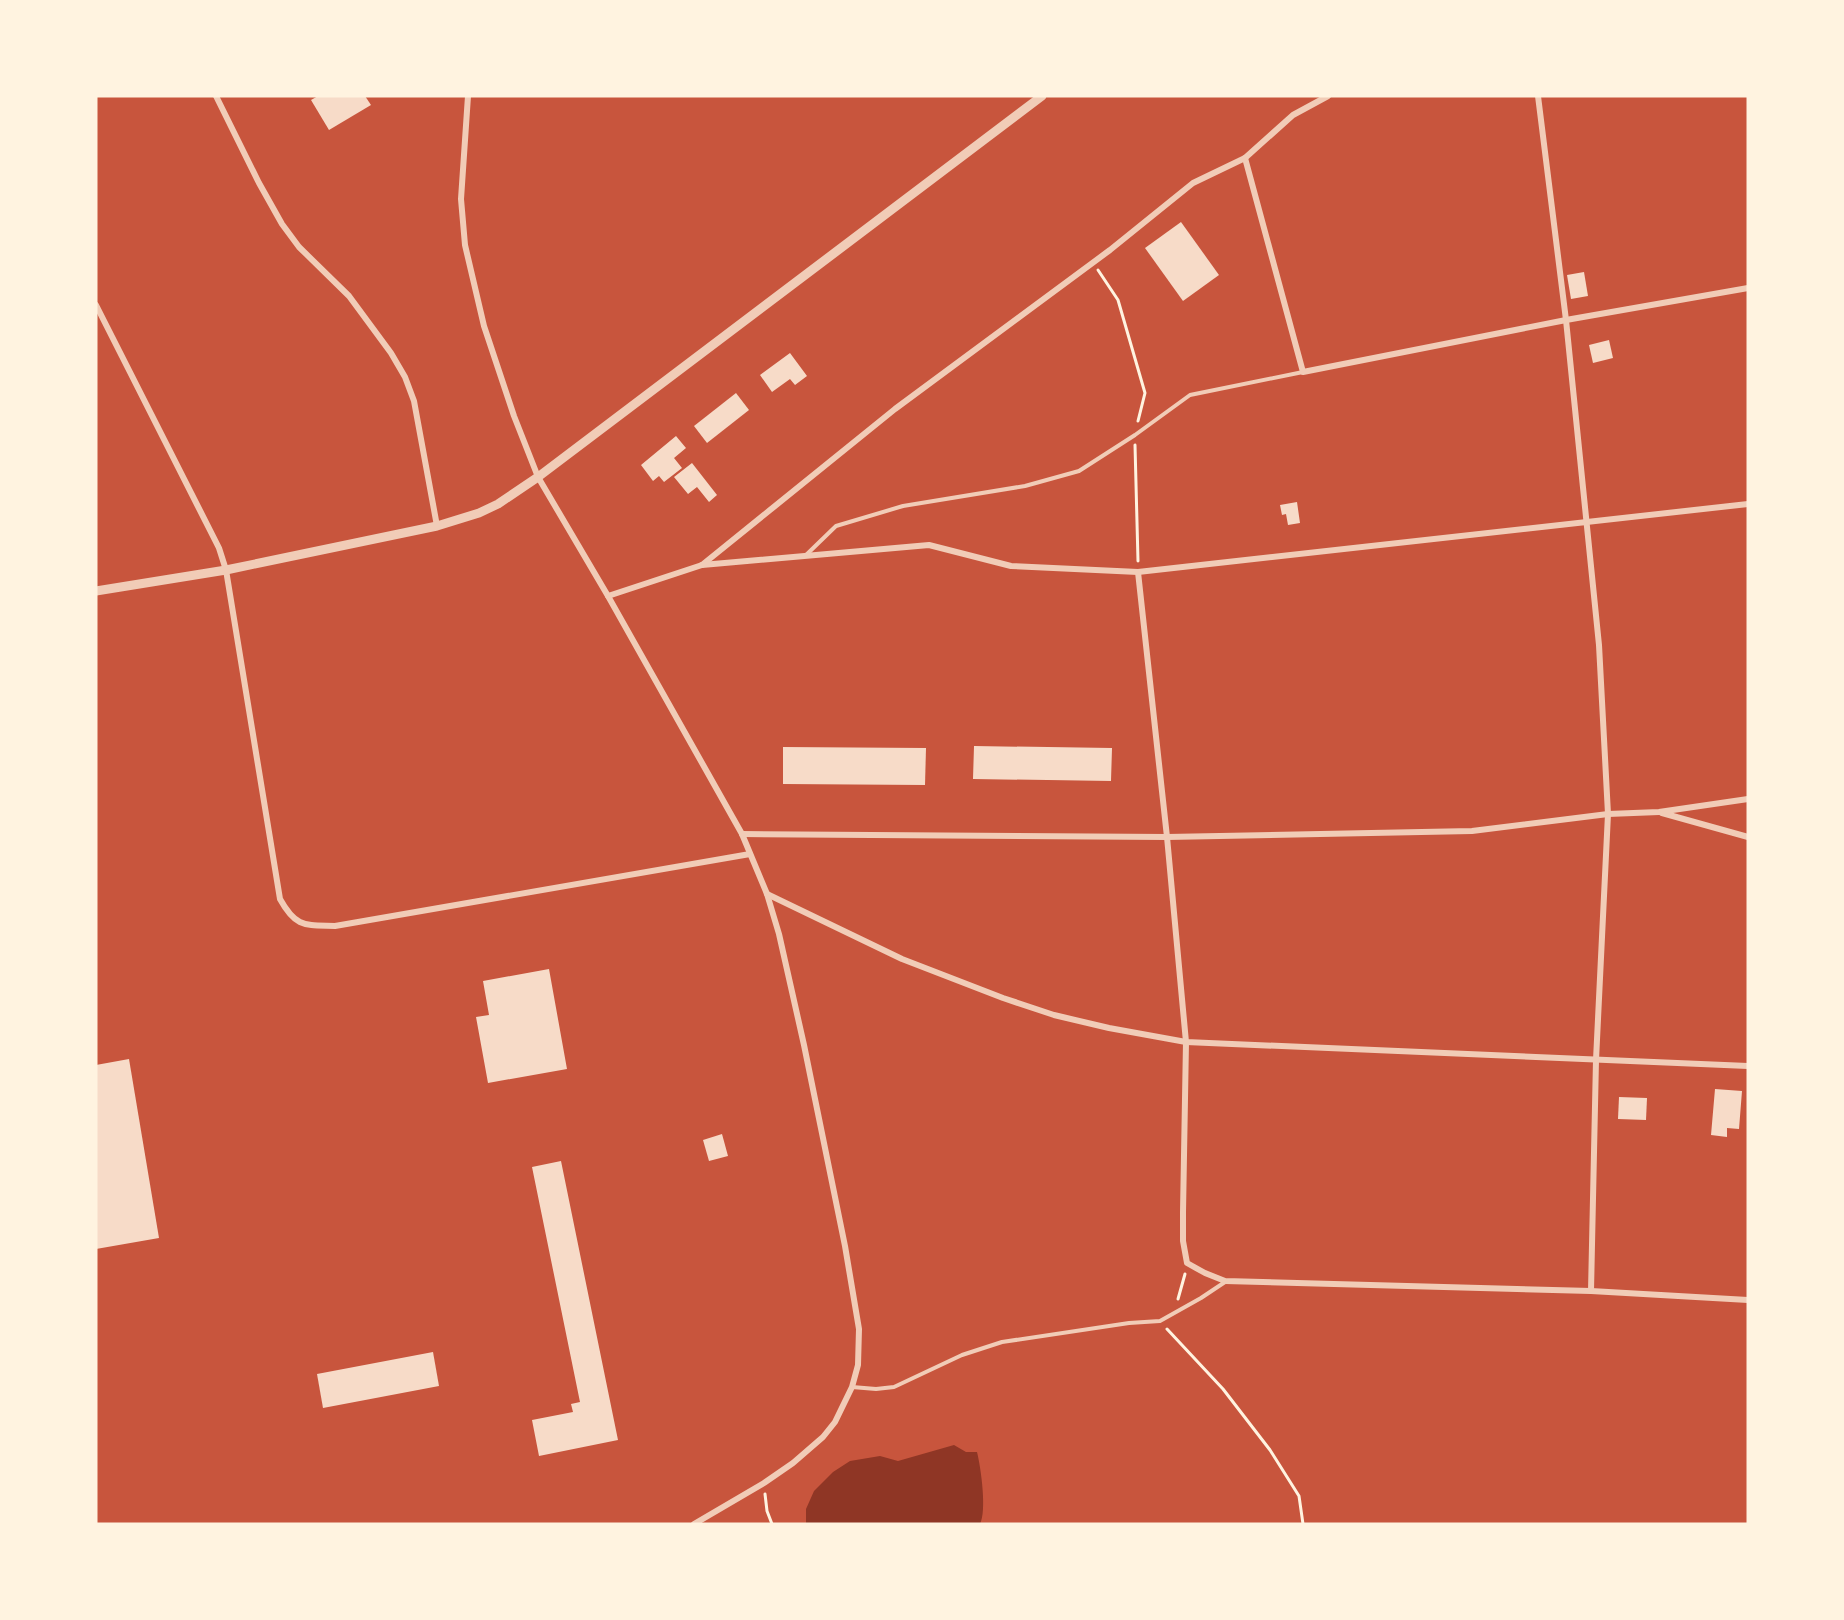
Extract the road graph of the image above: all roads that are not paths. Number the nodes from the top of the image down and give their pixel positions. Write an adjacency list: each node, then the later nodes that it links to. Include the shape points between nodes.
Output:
1 (216, 96): 14 (street, via 282,224 299,247 349,296 405,377 414,401)
2 (468, 96): 11 (street, via 460,200 465,244 484,326)
3 (1042, 96): 11 (street)
4 (1328, 96): 6 (street, via 1293,115)
5 (1538, 96): 9 (street)
6 (1245, 158): 10 (street); 16 (street, via 1192,183 1093,263 896,409)
7 (1748, 288): 9 (street)
8 (96, 305): 17 (street, via 219,548)
9 (1566, 320): 10 (street); 13 (street)
10 (1303, 372): 15 (lane, via 1190,395 1079,471 1025,486 903,506 836,526)
11 (538, 477): 14 (street, via 498,504); 20 (street)
12 (1748, 504): 13 (street)
13 (1587, 522): 18 (street); 23 (street, via 1599,645)
14 (437, 526): 17 (street)
15 (804, 556): 16 (street); 18 (street, via 929,545 1011,566)
16 (702, 565): 20 (street)
17 (226, 570): 19 (street); 27 (street, via 280,899 289,915 304,925 335,926)
18 (1138, 572): 25 (street)
19 (96, 591)
20 (608, 596): 24 (street)
21 (1748, 798): 22 (street)
22 (1659, 812): 23 (street); 26 (street)
23 (1608, 814): 25 (street, via 1472,831); 30 (street)
24 (742, 834): 25 (street); 27 (street)
25 (1167, 837): 29 (street)
26 (1748, 837)
27 (750, 854): 28 (street)
28 (768, 894): 29 (street, via 902,959 1003,998 1054,1015); 35 (street, via 845,1246 859,1329 858,1365)
29 (1186, 1042): 30 (street); 32 (street, via 1183,1241 1187,1263)
30 (1596, 1060): 31 (street); 33 (street)
31 (1748, 1066)
32 (1225, 1281): 33 (street); 35 (lane, via 1160,1321 1002,1342 962,1355 894,1387)
33 (1591, 1291): 34 (street)
34 (1748, 1300)
35 (852, 1387): 36 (street, via 823,1437 764,1483)
36 (694, 1524)

